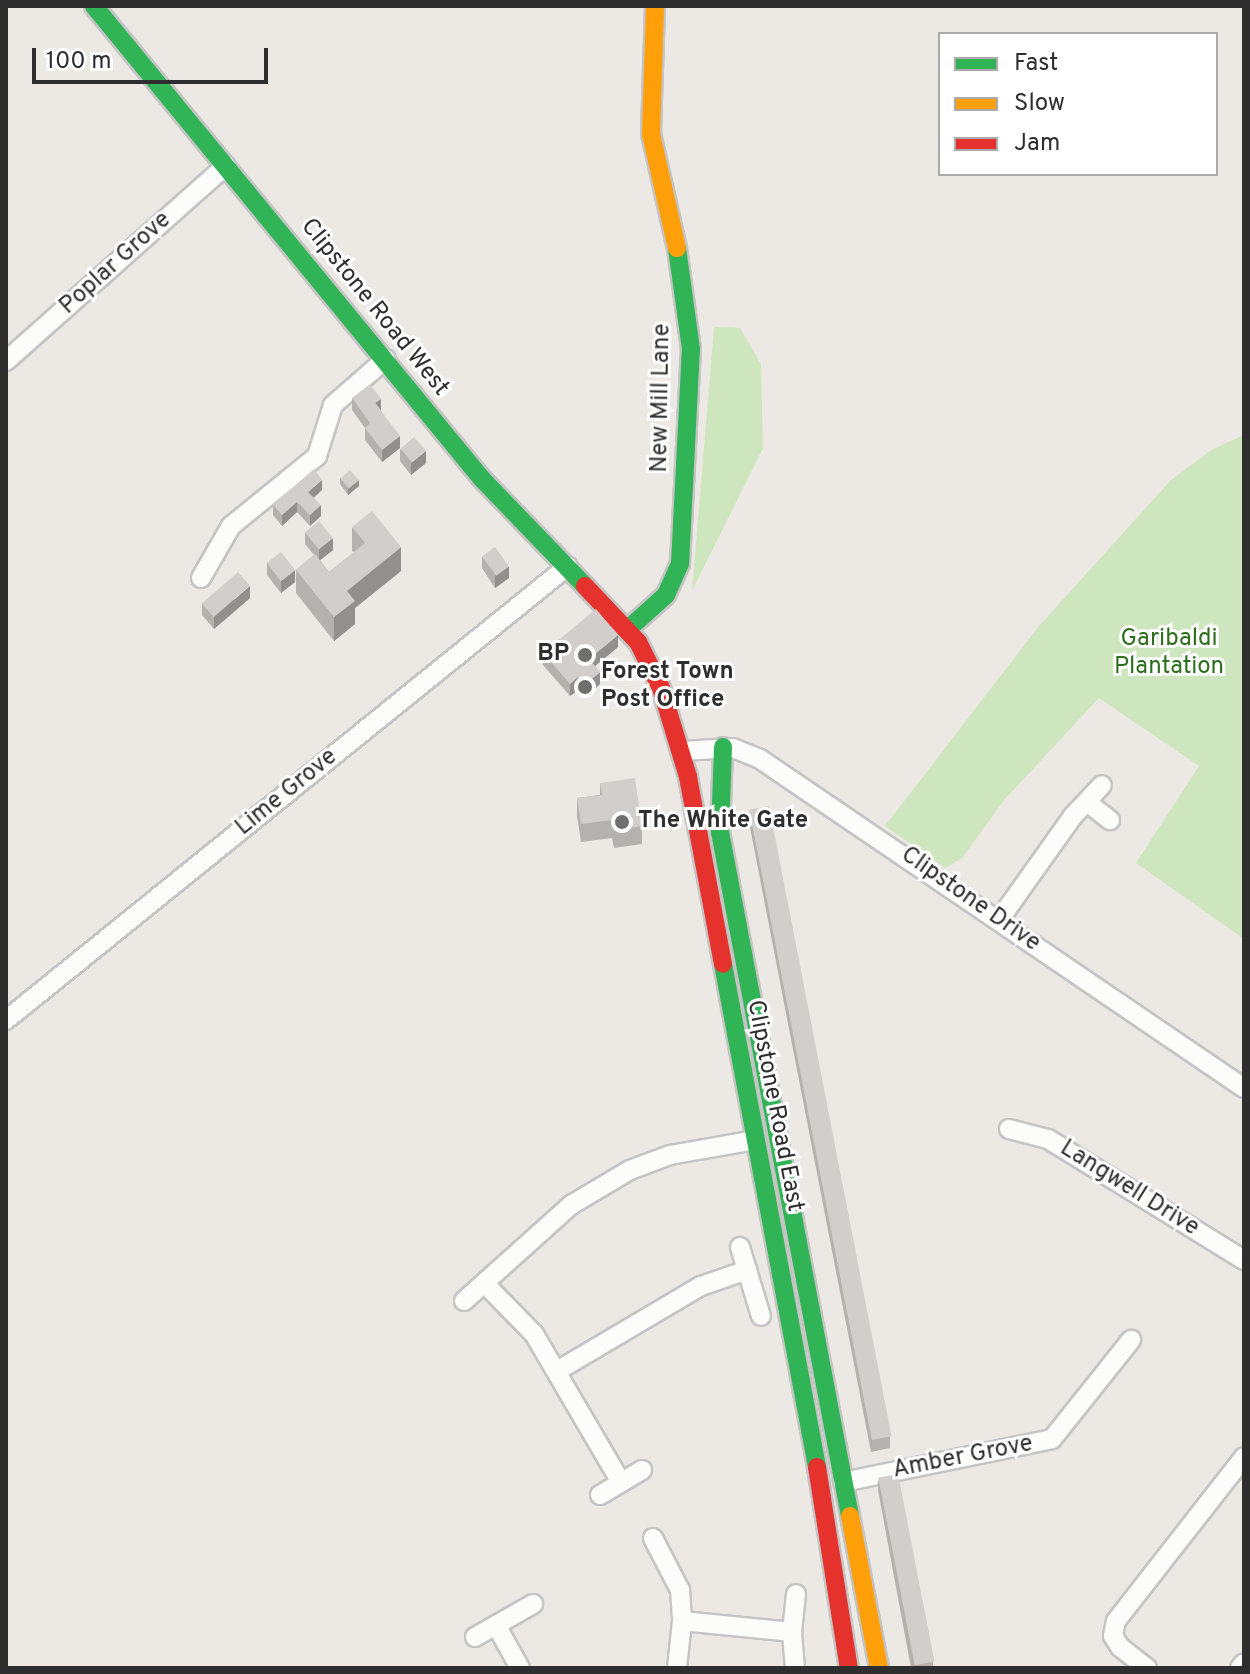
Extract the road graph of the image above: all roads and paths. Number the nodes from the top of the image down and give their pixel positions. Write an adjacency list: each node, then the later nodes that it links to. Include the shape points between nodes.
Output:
1 (94, 6): 3 (main road, Clipstone Road West)
2 (655, 6): 8 (main road, New Mill Lane, via 651,134 685,286 691,349 684,533 680,564 666,595)
3 (226, 166): 4 (main road, Clipstone Road West); 5 (street, Poplar Grove)
4 (386, 359): 6 (main road, Clipstone Road West, via 482,479); 7 (street, via 333,405 317,456 231,526)
5 (6, 361)
6 (568, 566): 8 (main road, Clipstone Road West); 15 (street, Lime Grove)
7 (201, 578)
8 (627, 630): 10 (main road, Clipstone Road East, via 661,688)
9 (723, 747): 10 (street, Clipstone Drive); 14 (street, Clipstone Drive, via 760,759); 30 (main road, Clipstone Road East, via 720,832)
10 (682, 751): 18 (main road, Clipstone Road East)
11 (1102, 785): 12 (street)
12 (1088, 803): 13 (street); 14 (street)
13 (1110, 820)
14 (999, 920): 16 (street, Clipstone Drive)
15 (6, 1020)
16 (1244, 1088)
17 (1009, 1129): 20 (street, Langwell Drive, via 1048,1139)
18 (755, 1140): 22 (street, via 670,1155 630,1170 571,1205); 34 (main road, Clipstone Road East)
19 (740, 1247): 21 (street)
20 (1244, 1260)
21 (747, 1270): 24 (street); 26 (street, via 701,1286)
22 (485, 1284): 23 (street); 26 (street, via 534,1334)
23 (464, 1301)
24 (761, 1316)
25 (1131, 1340): 30 (street, Amber Grove, via 1052,1439)
26 (557, 1371): 29 (street)
27 (1244, 1457): 46 (street, via 1116,1621 1113,1636 1120,1647)
28 (642, 1470): 29 (street)
29 (621, 1482): 31 (street)
30 (843, 1482): 45 (main road, Clipstone Road East)
31 (600, 1495)
32 (653, 1538): 36 (street, via 680,1590)
33 (796, 1594): 38 (street)
34 (839, 1603): 43 (main road, Clipstone Road East); 44 (main road, Clipstone Road East)
35 (533, 1604): 37 (street)
36 (682, 1621): 38 (street); 41 (street)
37 (496, 1625): 39 (street); 40 (street)
38 (792, 1632): 42 (street)
39 (475, 1637)
40 (520, 1668)
41 (677, 1668)
42 (795, 1668)
43 (839, 1668)
44 (849, 1668)
45 (879, 1668)
46 (1147, 1668)

